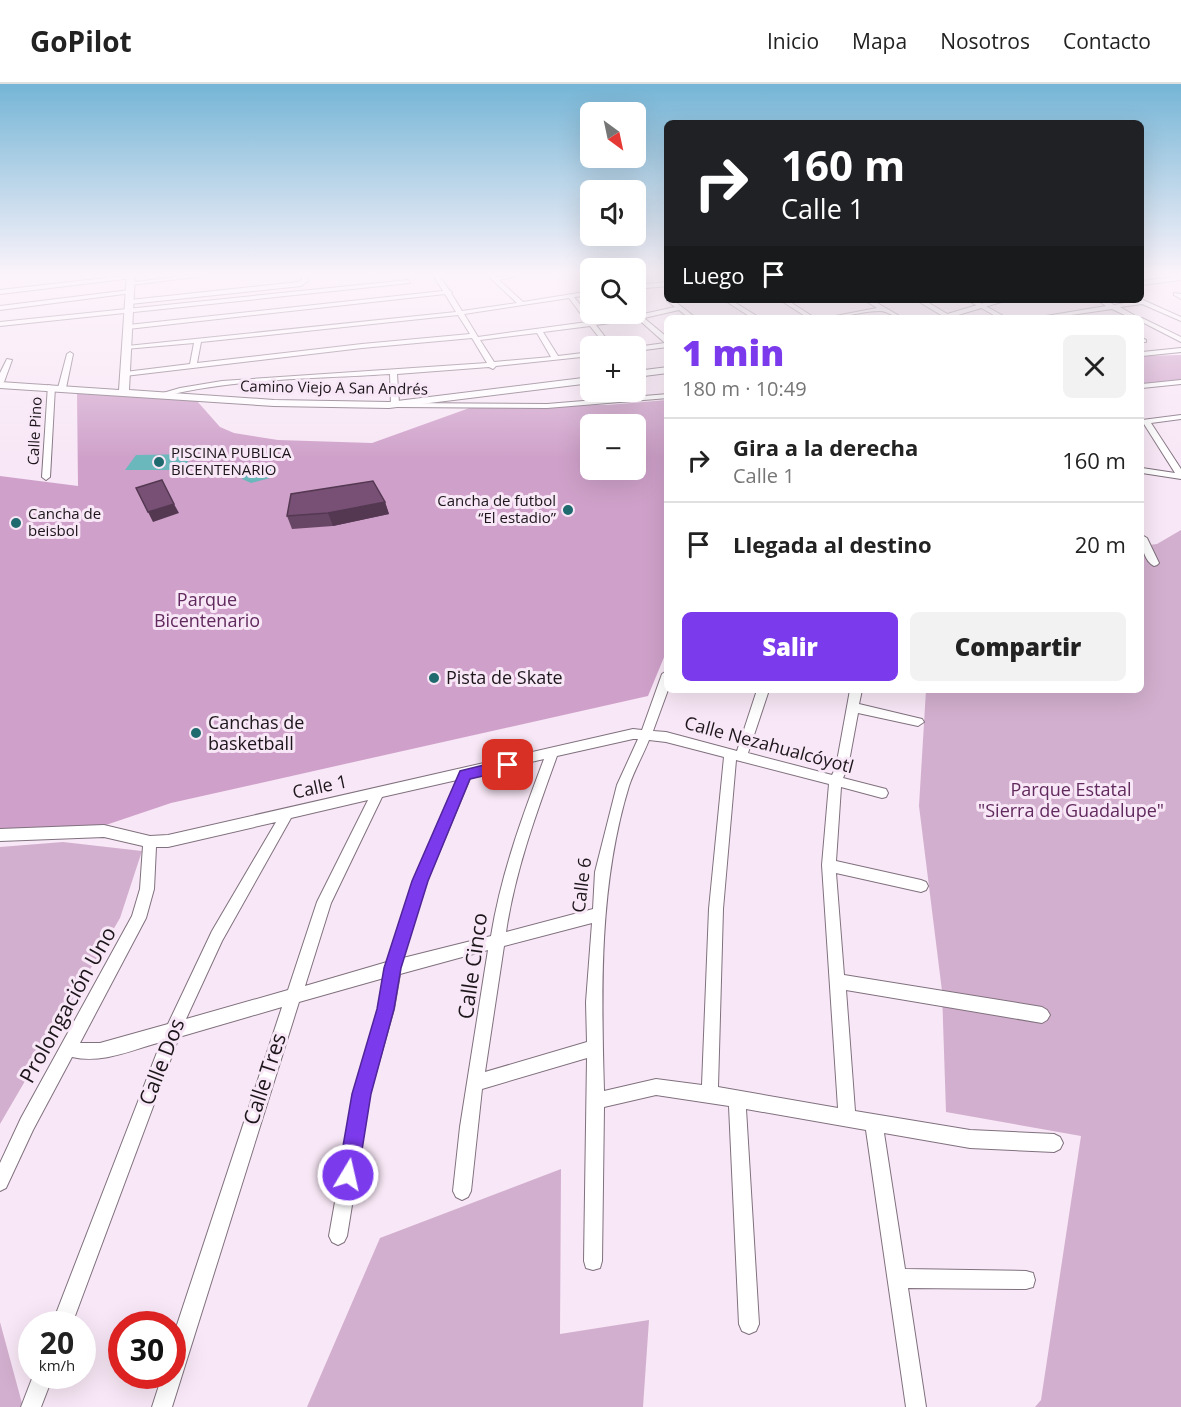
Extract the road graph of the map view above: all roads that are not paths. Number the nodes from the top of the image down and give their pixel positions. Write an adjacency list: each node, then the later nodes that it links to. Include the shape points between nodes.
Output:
1 (128, 335): 10 (street)
2 (249, 335): 7 (street)
3 (473, 335): 6 (street)
4 (505, 335): 6 (street)
5 (541, 335): 15 (street)
6 (475, 338): 17 (street); 18 (street)
7 (198, 340): 10 (street); 17 (street)
8 (664, 345): 9 (street)
9 (646, 347)
10 (127, 348): 22 (street)
11 (1181, 350): 13 (street)
12 (70, 354): 27 (street, Calle Pino)
13 (1144, 354)
14 (580, 356): 15 (street)
15 (556, 359): 18 (street)
16 (9, 360): 25 (street)
17 (193, 365): 22 (street)
18 (493, 367): 20 (street)
19 (664, 370): 21 (street)
20 (393, 372): 29 (street, via 243,382); 33 (street)
21 (646, 373)
22 (125, 374): 28 (street)
23 (580, 381): 33 (street)
24 (1181, 382): 26 (street)
25 (0, 383): 27 (street, Camino Viejo A San Andrés)
26 (1144, 386)
27 (57, 387): 28 (street, Camino Viejo A San Andrés); 38 (street, Calle Pino)
28 (124, 392): 29 (street, Camino Viejo A San Andrés)
29 (160, 395): 33 (street, Camino Viejo A San Andrés, via 274,403)
30 (664, 396): 31 (street, Camino Viejo A San Andrés)
31 (646, 399)
32 (618, 402): 33 (street, Camino Viejo A San Andrés, via 547,406)
33 (394, 405)
34 (1181, 417): 35 (street)
35 (1144, 422): 37 (street)
36 (1144, 471): 37 (street)
37 (1181, 476)
38 (46, 477)
39 (1144, 542): 40 (street)
40 (1154, 563)
41 (664, 685): 46 (street, Calle 6)
42 (761, 693): 48 (street)
43 (855, 693): 44 (street)
44 (852, 707): 45 (street); 50 (street, via 842,767)
45 (918, 722)
46 (646, 734): 47 (street, Calle 1, via 621,736); 48 (street, Calle Nezahualcóyotl); 58 (street, Calle 6, via 623,785 608,838)
47 (552, 754): 49 (street, Calle 1); 59 (street, Calle Cinco, via 519,844)
48 (735, 755): 50 (street, Calle Nezahualcóyotl); 68 (street, via 716,909)
49 (465, 775): 52 (street, Calle 1); 60 (street, via 420,881)
50 (835, 782): 51 (street, Calle Nezahualcóyotl); 56 (street)
51 (882, 793)
52 (377, 794): 53 (street, Calle 1); 62 (street, Calle Tres, via 324,902)
53 (288, 812): 55 (street, Calle 1); 64 (street, Calle Dos, via 217,936)
54 (0, 835): 55 (street, Calle 1, via 104,831)
55 (150, 842): 65 (street, Prolongación Uno, via 147,889 139,918)
56 (829, 865): 57 (street); 61 (street)
57 (921, 886)
58 (597, 915): 59 (street); 66 (street, Calle 6)
59 (498, 942): 60 (street); 67 (street, Calle Cinco)
60 (393, 968): 62 (street); 76 (street, via 362,1094)
61 (836, 981): 63 (street); 71 (street)
62 (291, 999): 64 (street); 82 (street, Calle Tres)
63 (1042, 1015)
64 (174, 1028): 65 (street, via 100,1051); 80 (street, Calle Dos)
65 (68, 1048): 74 (street, Prolongación Uno)
66 (593, 1048): 67 (street); 70 (street, Calle 6)
67 (476, 1083): 75 (street, Calle Cinco)
68 (710, 1093): 69 (street); 70 (street, via 656,1087)
69 (737, 1098): 71 (street); 81 (street)
70 (596, 1101): 77 (street, Calle 6)
71 (847, 1118): 72 (street)
72 (874, 1124): 73 (street, via 970,1139); 78 (street)
73 (1054, 1143)
74 (0, 1182)
75 (462, 1191)
76 (338, 1236)
77 (593, 1261)
78 (898, 1278): 79 (street); 87 (street)
79 (1026, 1280)
80 (67, 1311)
81 (749, 1324)
82 (186, 1330)
83 (38, 1389): 85 (street)
84 (167, 1389): 86 (street, Calle Tres)
85 (31, 1407)
86 (162, 1407)
87 (916, 1407)

